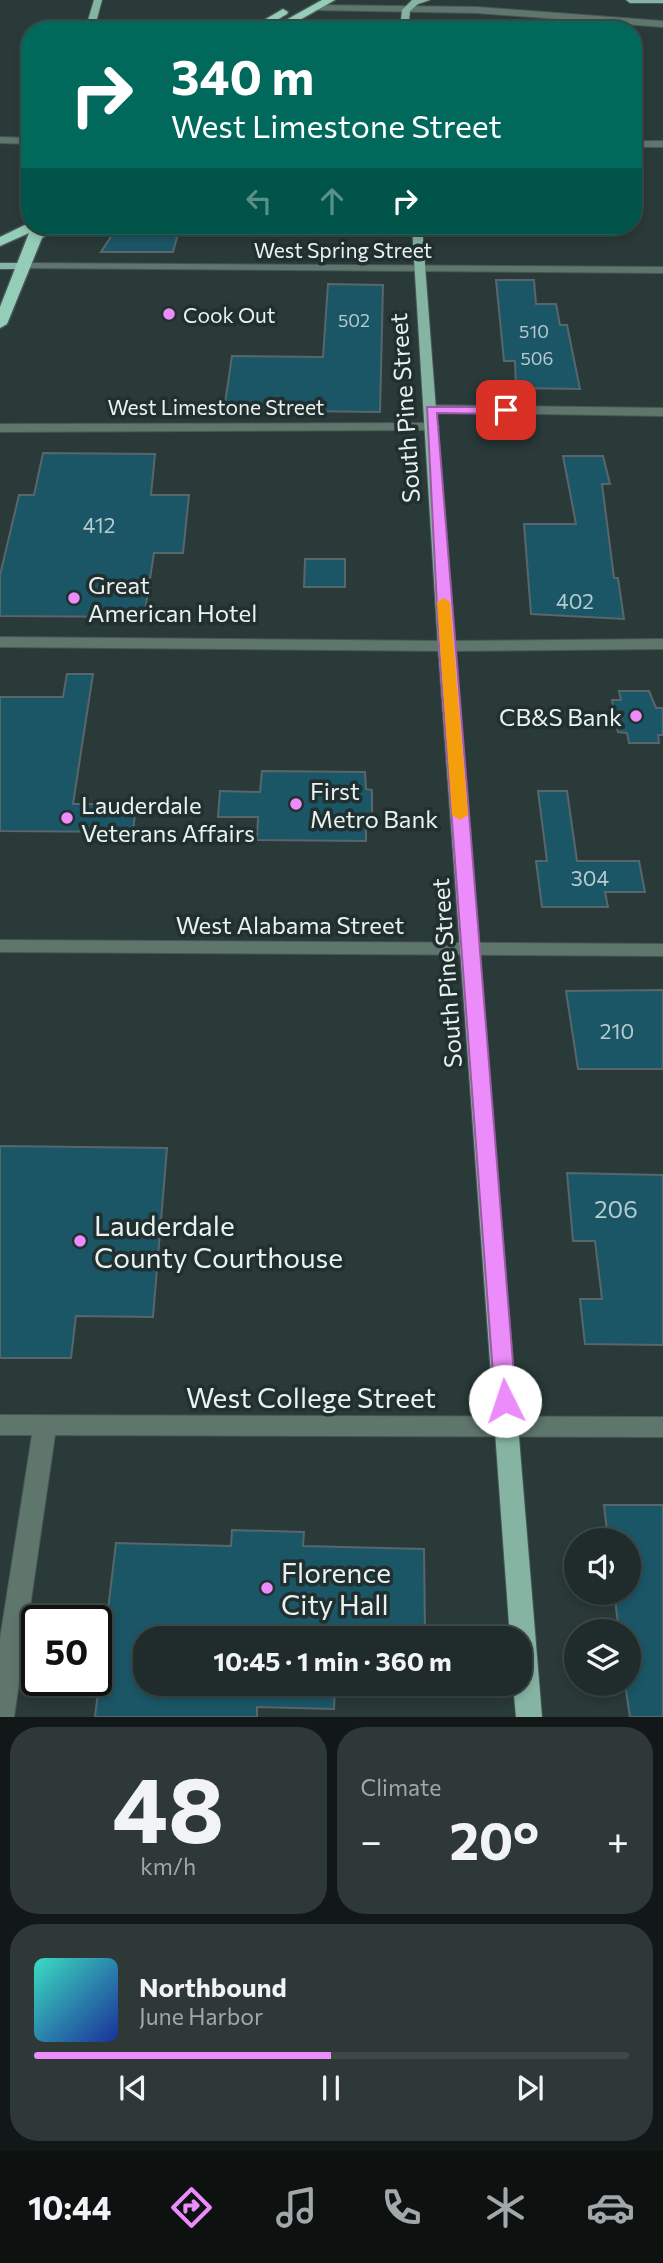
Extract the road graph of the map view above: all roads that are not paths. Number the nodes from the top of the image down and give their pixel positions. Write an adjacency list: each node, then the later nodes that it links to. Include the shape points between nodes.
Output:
1 (98, 0): 8 (main road)
2 (330, 0): 6 (highway)
3 (426, 0): 7 (main road)
4 (630, 0): 5 (main road)
5 (663, 0)
6 (310, 4): 7 (street); 9 (highway); 10 (highway)
7 (406, 10): 11 (main road); 12 (street, via 477,10)
8 (92, 21)
9 (272, 21)
10 (286, 21)
11 (405, 21)
12 (623, 21)
13 (642, 22): 14 (street)
14 (663, 24)
15 (0, 140): 16 (street)
16 (21, 141)
17 (642, 144): 18 (street)
18 (663, 144)
19 (21, 234): 22 (highway)
20 (34, 235): 24 (highway)
21 (418, 235): 25 (main road, South Pine Street)
22 (0, 242)
23 (0, 266): 24 (main road)
24 (23, 266): 25 (street, West Spring Street); 27 (highway)
25 (421, 268): 26 (street, West Spring Street); 28 (main road, South Pine Street)
26 (663, 270)
27 (0, 324)
28 (431, 409): 29 (street); 30 (main road, South Pine Street)
29 (663, 412)
30 (432, 427): 31 (street, West Limestone Street); 34 (main road, South Pine Street)
31 (0, 428)
32 (0, 642): 34 (street)
33 (663, 644): 34 (street)
34 (446, 646): 36 (main road, South Pine Street)
35 (0, 946): 36 (street, West Alabama Street)
36 (471, 949): 37 (street, West Alabama Street); 40 (main road, South Pine Street)
37 (663, 950)
38 (0, 1424): 39 (street, West College Street)
39 (45, 1425): 40 (street, West College Street); 42 (street)
40 (507, 1427): 41 (street, West College Street); 43 (main road, South Pine Street)
41 (663, 1427)
42 (1, 1717)
43 (529, 1717)

